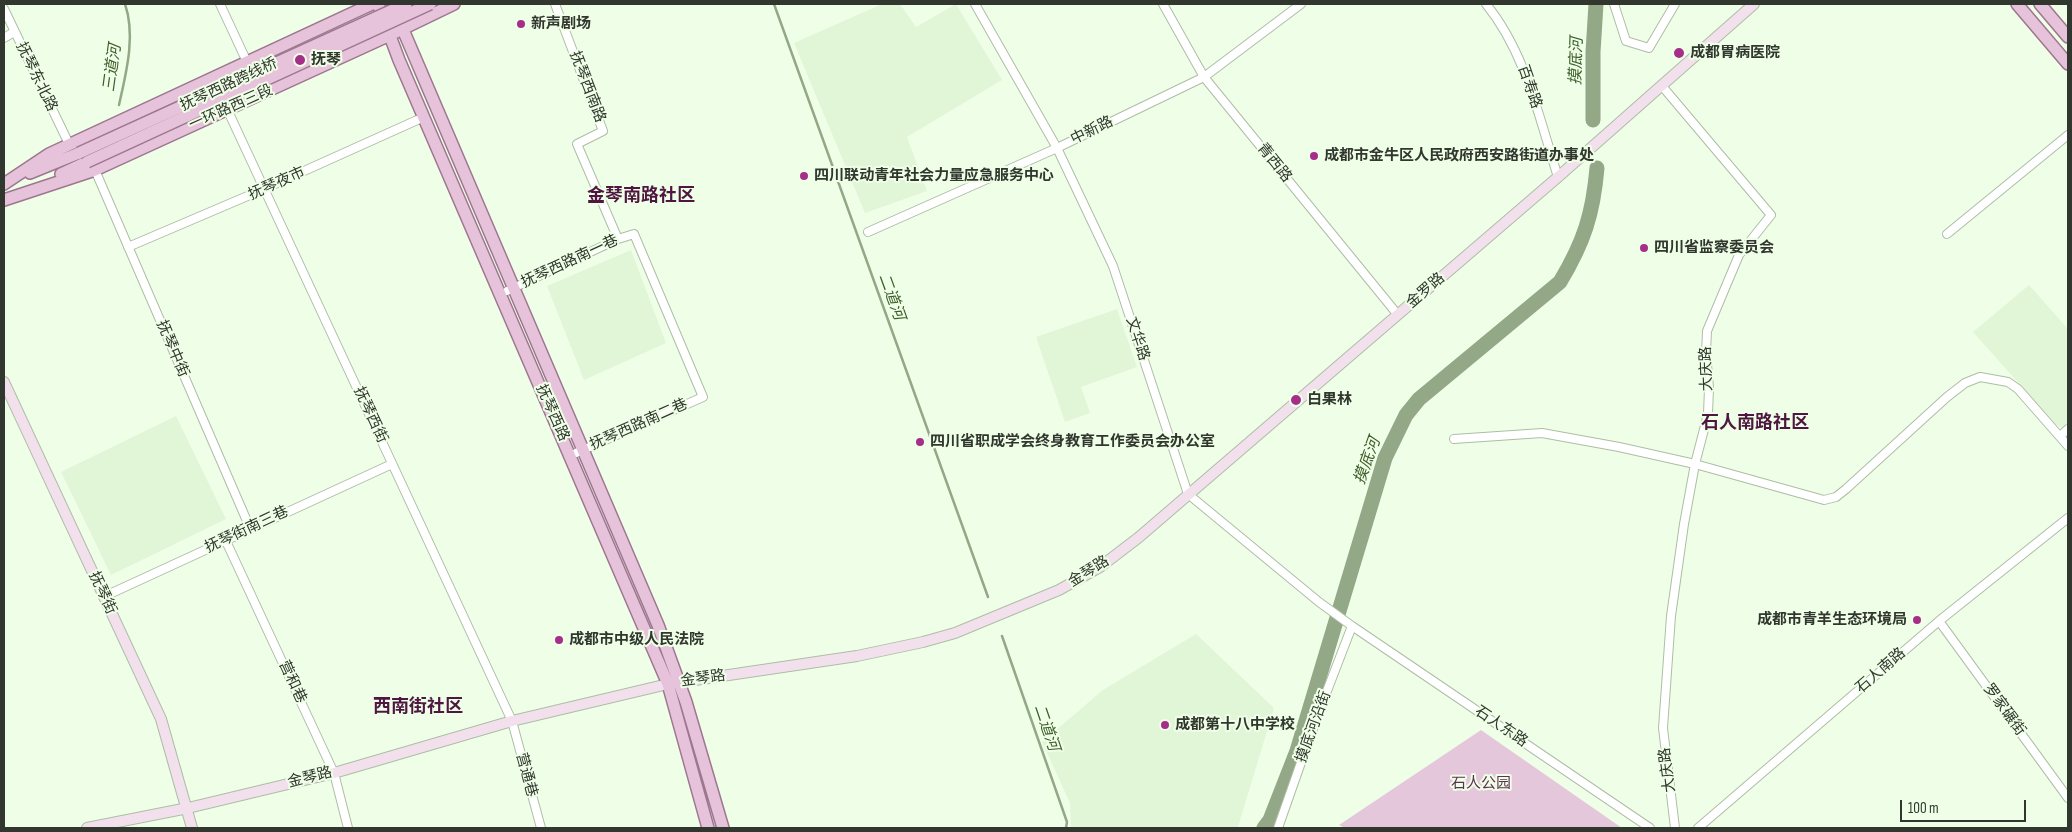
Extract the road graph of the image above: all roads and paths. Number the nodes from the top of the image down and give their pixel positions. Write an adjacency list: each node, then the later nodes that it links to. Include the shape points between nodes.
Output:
1 (220, 4): 24 (street)
2 (372, 4): 24 (main road)
3 (378, 4): 21 (main road, 抚琴西路)
4 (392, 4): 19 (main road, 抚琴西路)
5 (406, 4): 35 (main road, 抚琴西路跨线桥, bridge, via 79,153)
6 (430, 4): 33 (main road, 抚琴西路跨线桥, bridge)
7 (454, 4): 19 (main road, 一环路西三段)
8 (555, 4): 40 (street, 抚琴西南路, via 603,131 577,144)
9 (974, 4): 32 (street, 文华路)
10 (1163, 4): 26 (street, 青西路)
11 (1301, 4): 26 (street, 中新路)
12 (1486, 4): 34 (street, 百寿路, via 1511,40 1526,76)
13 (1614, 4): 14 (street, via 1626,41 1649,48)
14 (1675, 4)
15 (1754, 4): 27 (street)
16 (2017, 4): 25 (main road)
17 (2040, 4): 22 (main road)
18 (4, 9): 20 (street, 抚琴东北路)
19 (403, 29): 21 (main road, 一环路西三段); 42 (main road, 抚琴西路)
20 (14, 32): 23 (street); 31 (street, 抚琴东北路)
21 (390, 36): 28 (main road, 一环路西三段); 29 (main road, 抚琴西路)
22 (2068, 37)
23 (4, 38)
24 (247, 62): 31 (main road)
25 (2068, 64)
26 (1204, 77): 32 (street, 中新路); 43 (street, 青西路)
27 (1662, 86): 34 (street, 金罗路); 52 (street, 大庆路, via 1771,215 1739,256 1707,331 1708,414)
28 (227, 109): 33 (main road, 一环路西三段); 36 (street, 抚琴西街)
29 (424, 117): 36 (street, 抚琴夜市); 60 (main road, 抚琴西路)
30 (2068, 135): 39 (street)
31 (70, 144): 35 (main road)
32 (1057, 148): 38 (street, 中新路); 53 (street, 文华路, via 1113,266)
33 (91, 166): 37 (main road); 41 (street, 抚琴中街)
34 (1558, 177): 43 (street, 金罗路)
35 (7, 182)
36 (264, 190): 41 (street, 抚琴夜市); 51 (street, 抚琴西街)
37 (9, 198)
38 (868, 232)
39 (1947, 234)
40 (618, 239): 42 (street, 抚琴西路南一巷); 45 (street, 抚琴西路南一巷, via 634,234)
41 (128, 246): 55 (street, 抚琴中街)
42 (510, 290): 50 (main road, 抚琴西路)
43 (1398, 315): 53 (street, 金罗路)
44 (4, 382): 57 (street, 抚琴街)
45 (703, 397): 50 (street, 抚琴西路南二巷)
46 (2068, 428): 47 (street)
47 (2060, 436): 49 (street); 52 (street, via 2018,389 2008,382 1980,377 1965,383 1947,397 1836,497 1824,500)
48 (1454, 439): 52 (street, via 1542,433)
49 (2068, 446)
50 (579, 452): 60 (main road, 抚琴西路, via 658,624)
51 (392, 464): 55 (street, 抚琴街南三巷); 61 (street, 抚琴西街)
52 (1695, 464): 73 (street, 大庆路, via 1671,616 1663,728)
53 (1188, 494): 59 (street); 60 (street, 金琴路, via 1100,567 1058,590 955,633 857,656)
54 (2068, 518): 58 (street, 石人南路)
55 (250, 528): 56 (street, 抚琴街南三巷)
56 (226, 539): 57 (street, 抚琴街南三巷); 62 (street, 营和巷)
57 (103, 597): 64 (street, 抚琴街, via 161,719)
58 (1939, 621): 63 (street, 罗家碾街); 74 (street, 石人南路)
59 (1352, 626): 71 (street, 摸底河沿街); 72 (street, 石人东路)
60 (674, 683): 61 (street, 金琴路); 69 (main road, 抚琴西路); 70 (main road, 抚琴西路)
61 (512, 721): 62 (street, 金琴路); 68 (street, 营通巷)
62 (334, 773): 64 (street, 金琴路); 67 (street, 营和巷)
63 (2068, 798)
64 (188, 808): 65 (street, 金琴路); 66 (street, 抚琴街)
65 (86, 828)
66 (192, 828)
67 (348, 828)
68 (541, 828)
69 (708, 828)
70 (723, 828)
71 (1278, 828)
72 (1650, 828)
73 (1675, 828)
74 (1698, 828)

